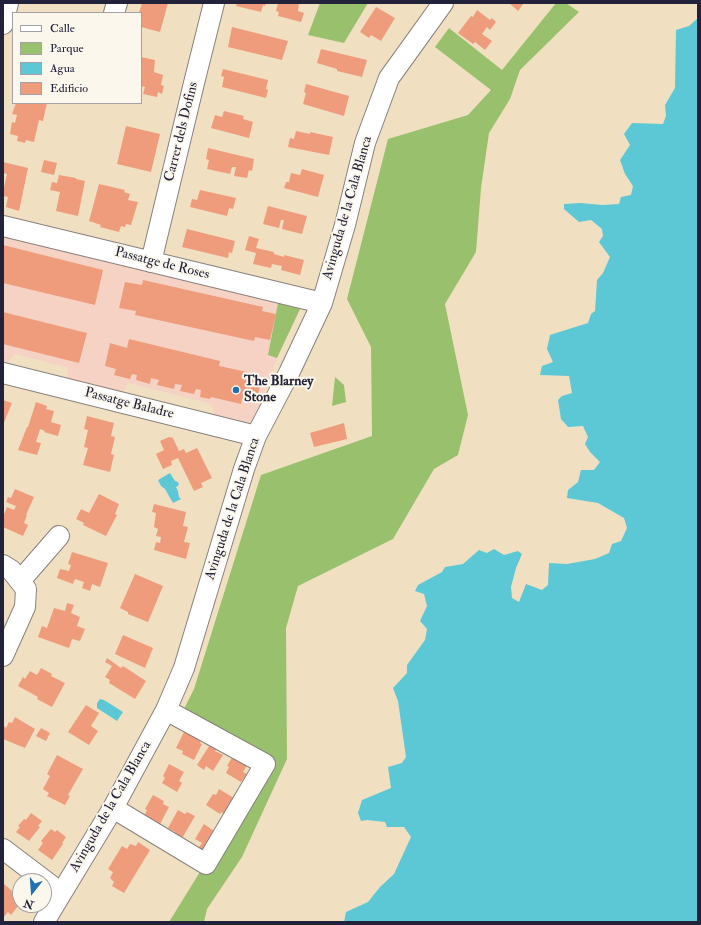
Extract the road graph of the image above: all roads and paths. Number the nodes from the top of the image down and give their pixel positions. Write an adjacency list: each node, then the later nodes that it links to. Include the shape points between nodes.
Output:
1 (8, 3): 4 (street)
2 (214, 3): 6 (street, Carrer dels Dofins)
3 (443, 3): 7 (street, Avinguda de la Cala Blanca, via 389,78 365,143 345,225)
4 (3, 24)
5 (3, 226): 6 (street, Passatge de Roses)
6 (151, 262): 7 (street, Passatge de Roses)
7 (322, 302): 9 (street, Avinguda de la Cala Blanca)
8 (3, 373): 9 (street, Passatge Baladre)
9 (256, 436): 14 (street, Avinguda de la Cala Blanca, via 184,668)
10 (59, 536): 12 (street)
11 (3, 565): 12 (street)
12 (20, 581): 13 (street, via 26,589 25,607)
13 (3, 656)
14 (166, 710): 15 (street, Avinguda de la Cala Blanca); 15 (street, via 265,764 206,864)
15 (113, 808): 17 (street, Avinguda de la Cala Blanca)
16 (3, 849): 17 (street)
17 (61, 893): 18 (street, Avinguda de la Cala Blanca)
18 (44, 922)

